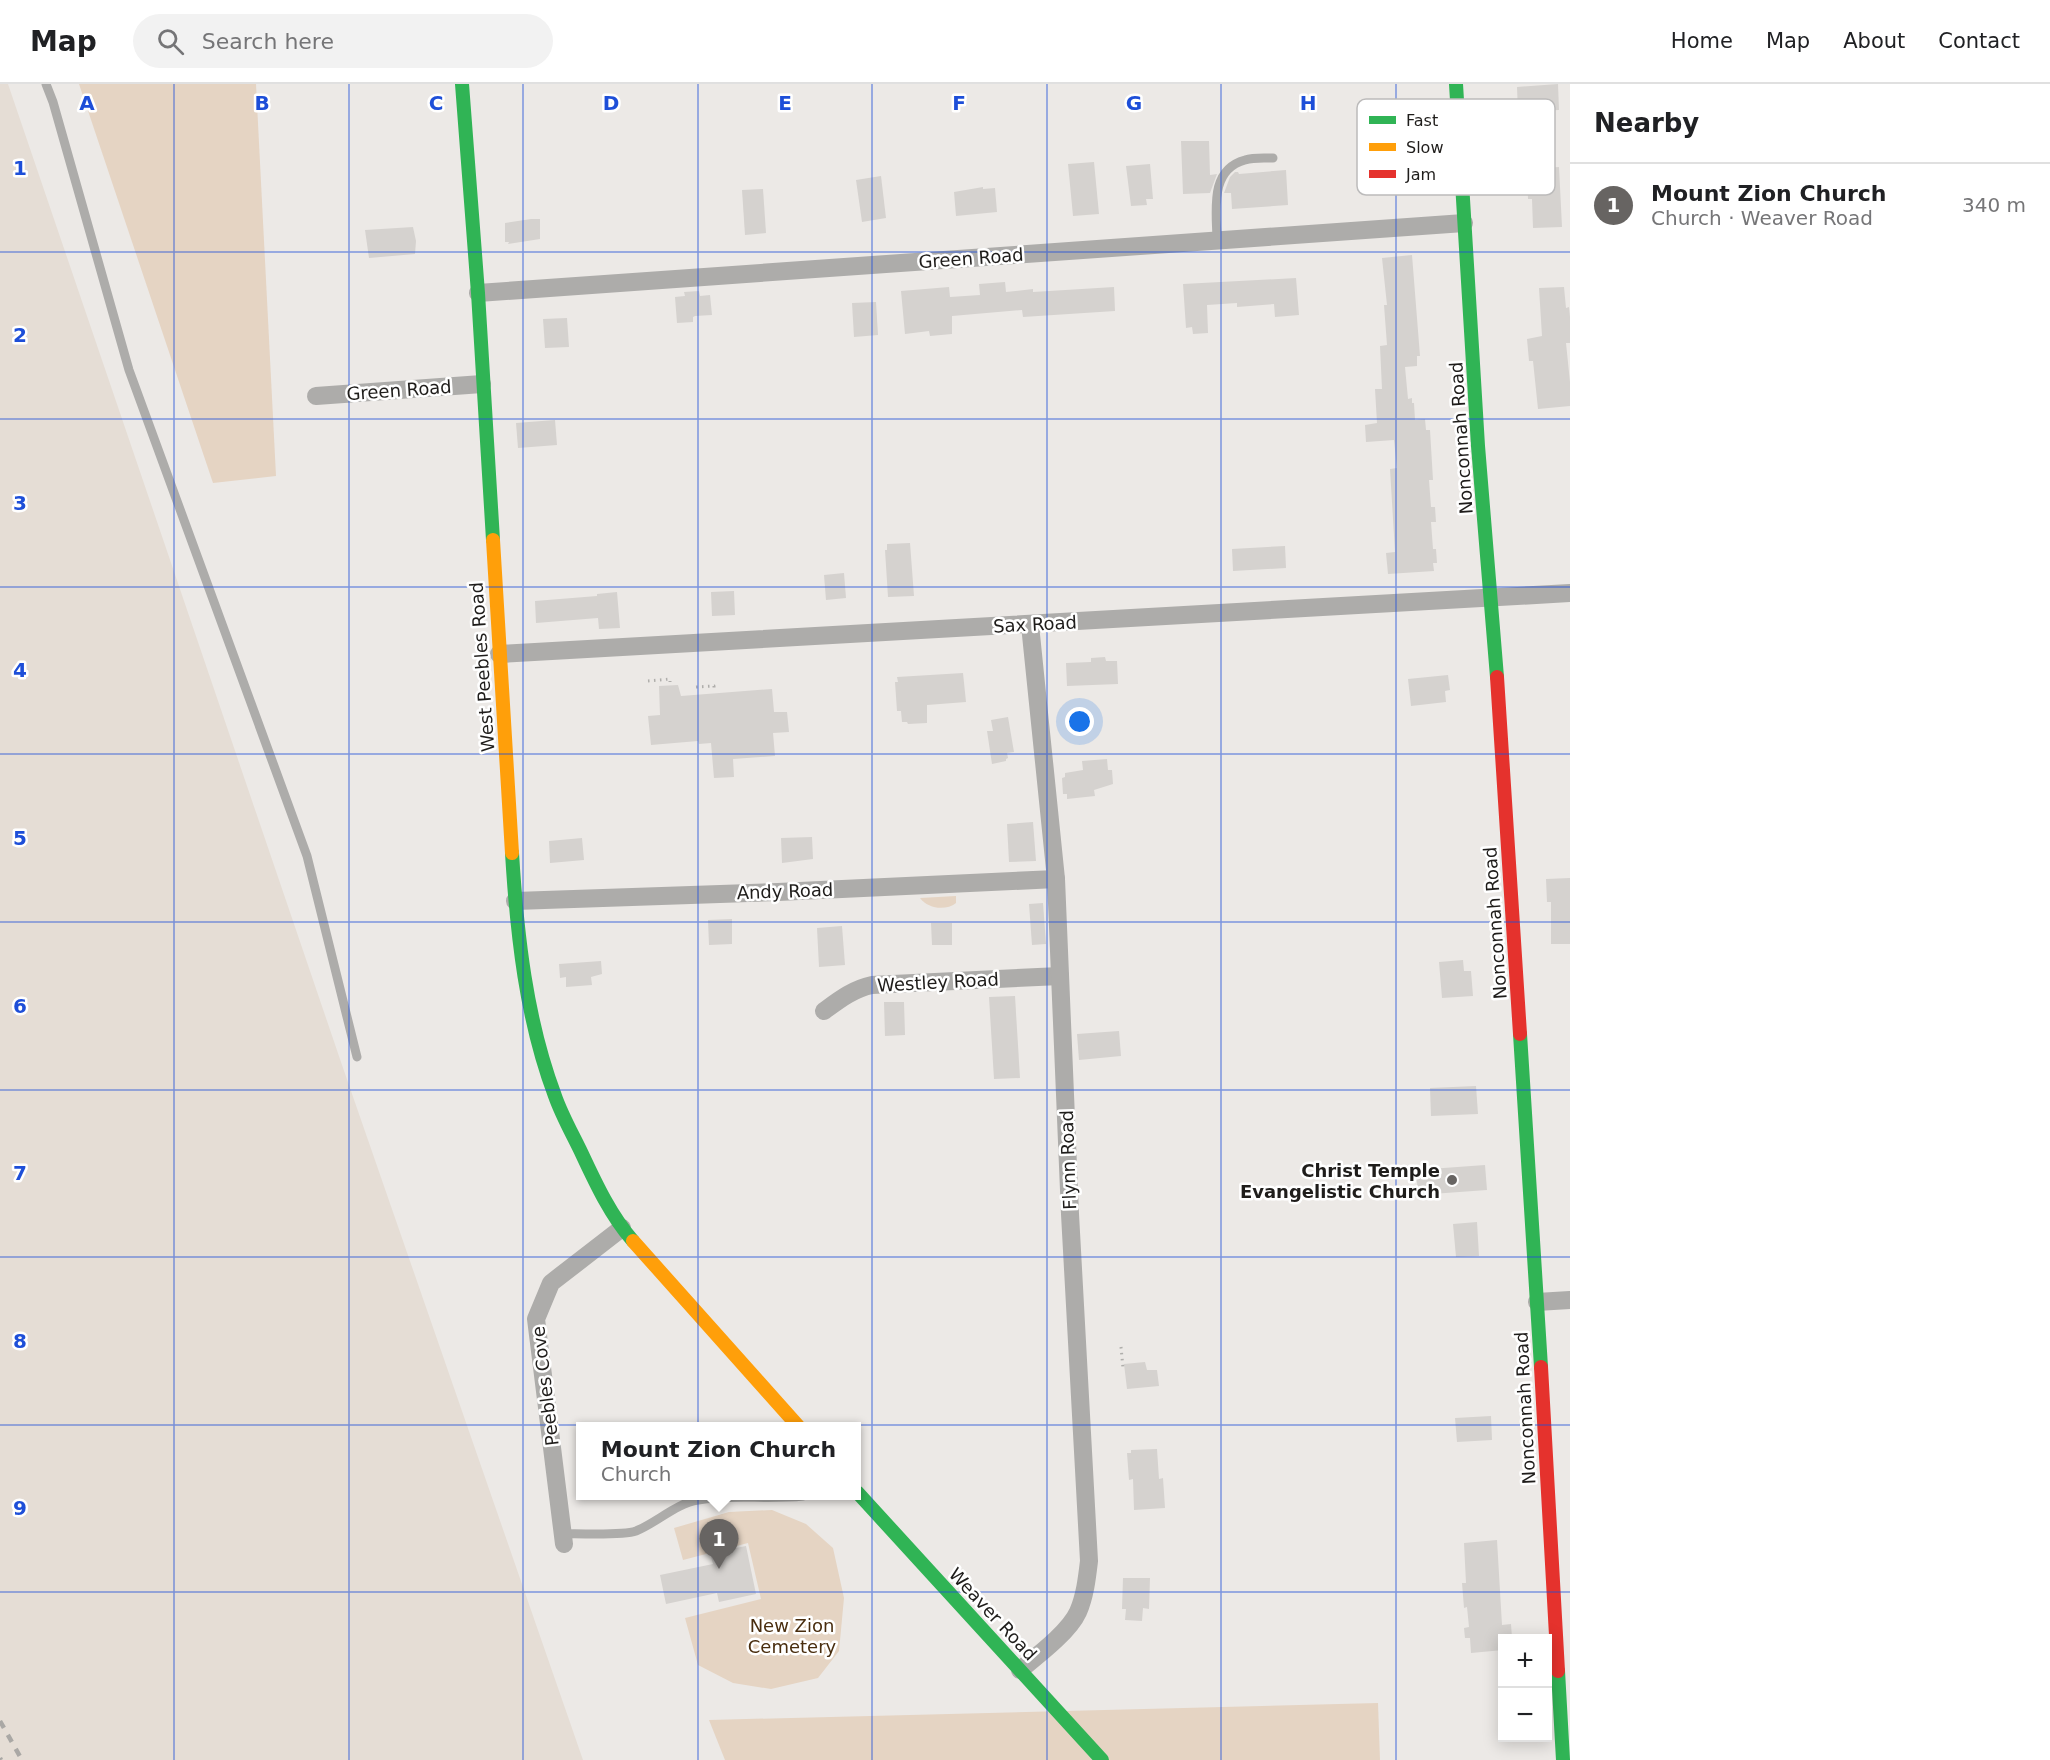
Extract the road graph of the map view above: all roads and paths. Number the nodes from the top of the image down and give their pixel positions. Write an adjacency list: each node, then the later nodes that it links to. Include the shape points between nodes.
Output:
1 (46, 84): 24 (lane, via 129,370 307,856)
2 (462, 84): 9 (main road, West Peebles Road)
3 (1456, 84): 4 (main road, Nonconnah Road)
4 (1457, 99)
5 (1273, 158): 8 (lane, via 1244,160 1225,172 1219,181)
6 (1462, 195): 7 (main road, Nonconnah Road)
7 (1464, 223): 8 (street, Green Road); 13 (main road, Nonconnah Road)
8 (1217, 242): 9 (street, Green Road)
9 (478, 293): 10 (main road, West Peebles Road)
10 (482, 384): 11 (street, Green Road); 15 (main road, West Peebles Road)
11 (316, 396)
12 (1570, 593): 13 (street, Sax Road)
13 (1492, 598): 14 (street, Sax Road); 27 (main road, Nonconnah Road)
14 (1030, 625): 15 (street, Sax Road); 20 (street, Flynn Road)
15 (499, 654): 21 (main road, West Peebles Road)
16 (648, 681): 17 (path)
17 (670, 682)
18 (696, 687): 19 (path)
19 (714, 688)
20 (1056, 879): 21 (street, Andy Road); 22 (street, Flynn Road)
21 (515, 901): 25 (main road, West Peebles Road, via 529,1004 546,1073 591,1176)
22 (1060, 976): 23 (street, Westley Road, via 872,985 843,997); 34 (street, Flynn Road, via 1089,1561 1077,1614)
23 (824, 1011)
24 (357, 1057)
25 (622, 1228): 30 (main road); 33 (street, Peebles Cove, via 551,1283 536,1319)
26 (1570, 1300): 27 (street)
27 (1537, 1302): 35 (main road, Nonconnah Road)
28 (1120, 1347): 29 (path)
29 (1123, 1368)
30 (794, 1422)
31 (861, 1496): 34 (main road, Weaver Road)
32 (695, 1500): 33 (lane, via 633,1532)
33 (564, 1539)
34 (1020, 1670): 36 (main road, Weaver Road)
35 (1564, 1679): 37 (main road, Nonconnah Road)
36 (1102, 1760)
37 (1563, 1760)

